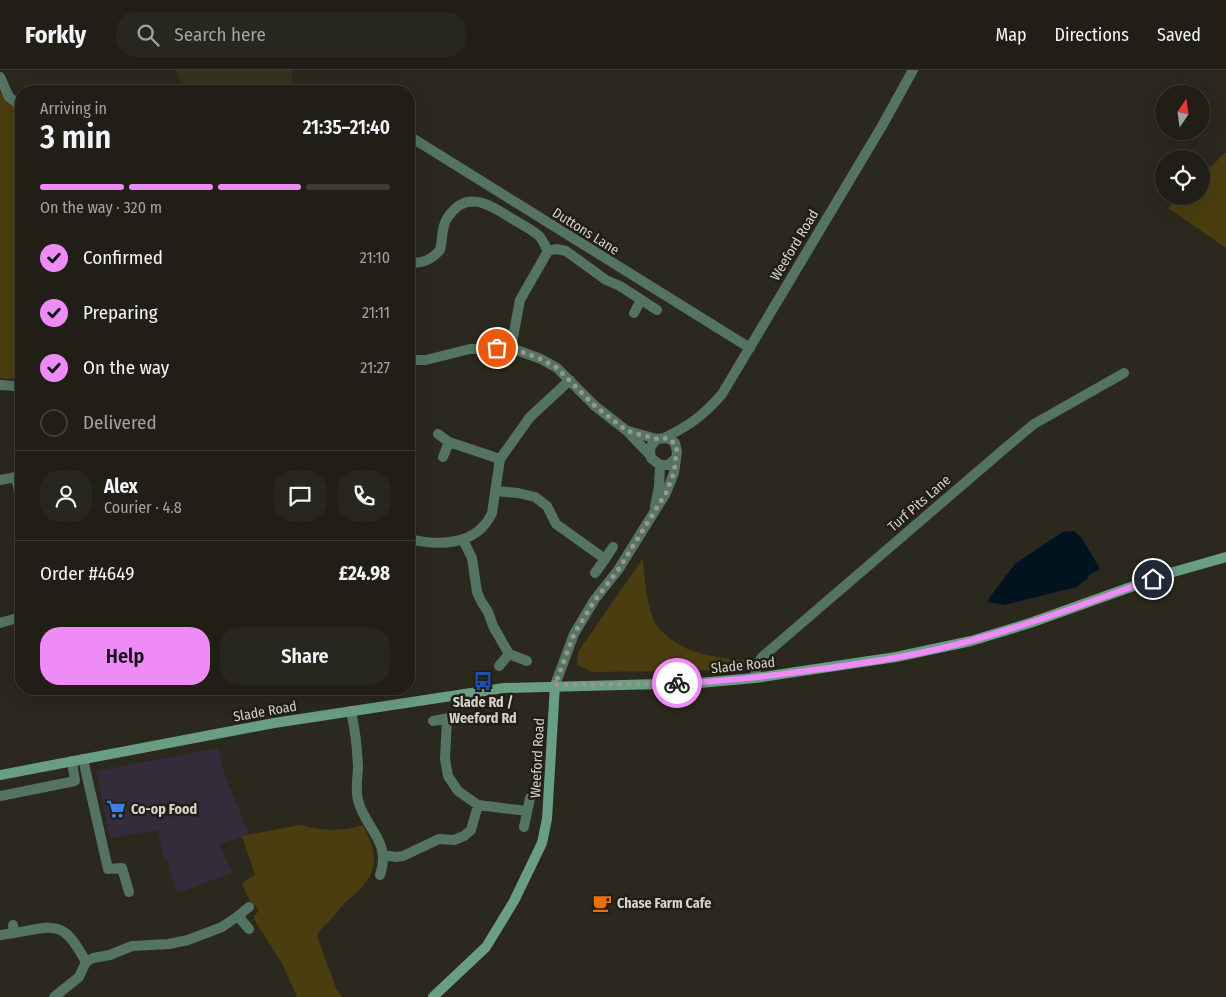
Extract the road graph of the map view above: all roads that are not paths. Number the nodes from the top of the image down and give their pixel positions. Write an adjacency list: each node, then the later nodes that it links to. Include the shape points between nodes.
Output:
1 (913, 70): 11 (street, Weeford Road)
2 (0, 77): 3 (street, via 9,97)
3 (15, 102)
4 (415, 140): 11 (street, Duttons Lane)
5 (548, 251): 6 (street, via 539,235 486,203 474,202 457,208 447,218 436,255 429,260); 7 (street, via 566,251); 10 (street, via 520,300)
6 (415, 262)
7 (641, 300): 8 (street); 9 (street)
8 (657, 310)
9 (634, 313)
10 (511, 348): 12 (street, via 470,349); 14 (street, via 541,359)
11 (750, 348): 17 (street, Weeford Road, via 722,394 707,412)
12 (415, 360)
13 (1124, 373): 43 (street, Turf Pits Lane, via 1034,424 762,657 756,667)
14 (570, 380): 18 (street, via 595,406); 25 (street, via 530,417)
15 (0, 385): 16 (street)
16 (15, 386)
17 (688, 426): 20 (street, Weeford Road); 22 (street, Weeford Road)
18 (627, 431): 20 (street); 23 (street)
19 (438, 434): 21 (street)
20 (660, 438): 22 (street, via 672,441); 23 (street, via 651,446)
21 (449, 442): 24 (street); 25 (street)
22 (677, 447): 26 (street)
23 (650, 455): 27 (street)
24 (443, 457)
25 (500, 458): 30 (street)
26 (676, 459): 27 (street, via 668,465); 31 (street, Weeford Road, via 666,493)
27 (660, 465): 31 (street, Weeford Road)
28 (15, 478): 29 (street)
29 (0, 480)
30 (495, 491): 33 (street, via 495,505 489,520 478,532); 36 (street, via 535,497 547,506 556,524)
31 (654, 511): 44 (street, Weeford Road, via 574,634)
32 (415, 540): 33 (street, via 440,544)
33 (463, 540): 40 (street, via 472,558 474,580 481,601)
34 (613, 548): 36 (street)
35 (1226, 557): 43 (main road, Slade Road, via 971,641 869,662)
36 (605, 559): 37 (street)
37 (595, 573)
38 (15, 619): 39 (street)
39 (0, 623)
40 (509, 654): 41 (street); 42 (street)
41 (526, 660)
42 (499, 666)
43 (755, 678): 44 (main road, Slade Road, via 699,683)
44 (555, 685): 45 (main road, Slade Road, via 504,688); 65 (main road, Weeford Road, via 547,819 542,843 514,902 486,946)
45 (351, 711): 49 (main road, Slade Road); 56 (street, via 357,746 358,800 379,838)
46 (460, 716): 47 (street)
47 (447, 719): 48 (street); 53 (street, via 445,759 448,776 458,791)
48 (433, 721)
49 (77, 760): 50 (main road, Slade Road); 51 (street, via 75,781); 58 (street, via 108,869 122,868)
50 (0, 775)
51 (0, 796)
52 (530, 798): 54 (street)
53 (478, 805): 54 (street); 56 (street, via 471,830 464,836 454,840 439,839 403,856)
54 (527, 811): 55 (street)
55 (524, 827)
56 (383, 854): 57 (street)
57 (380, 875)
58 (129, 892)
59 (249, 907): 60 (street)
60 (238, 916): 61 (street); 63 (street, via 213,931 188,940 132,946)
61 (249, 929)
62 (0, 935): 63 (street, via 13,929 51,927 63,930)
63 (86, 962): 64 (street, via 79,977)
64 (54, 997)
65 (433, 997)

